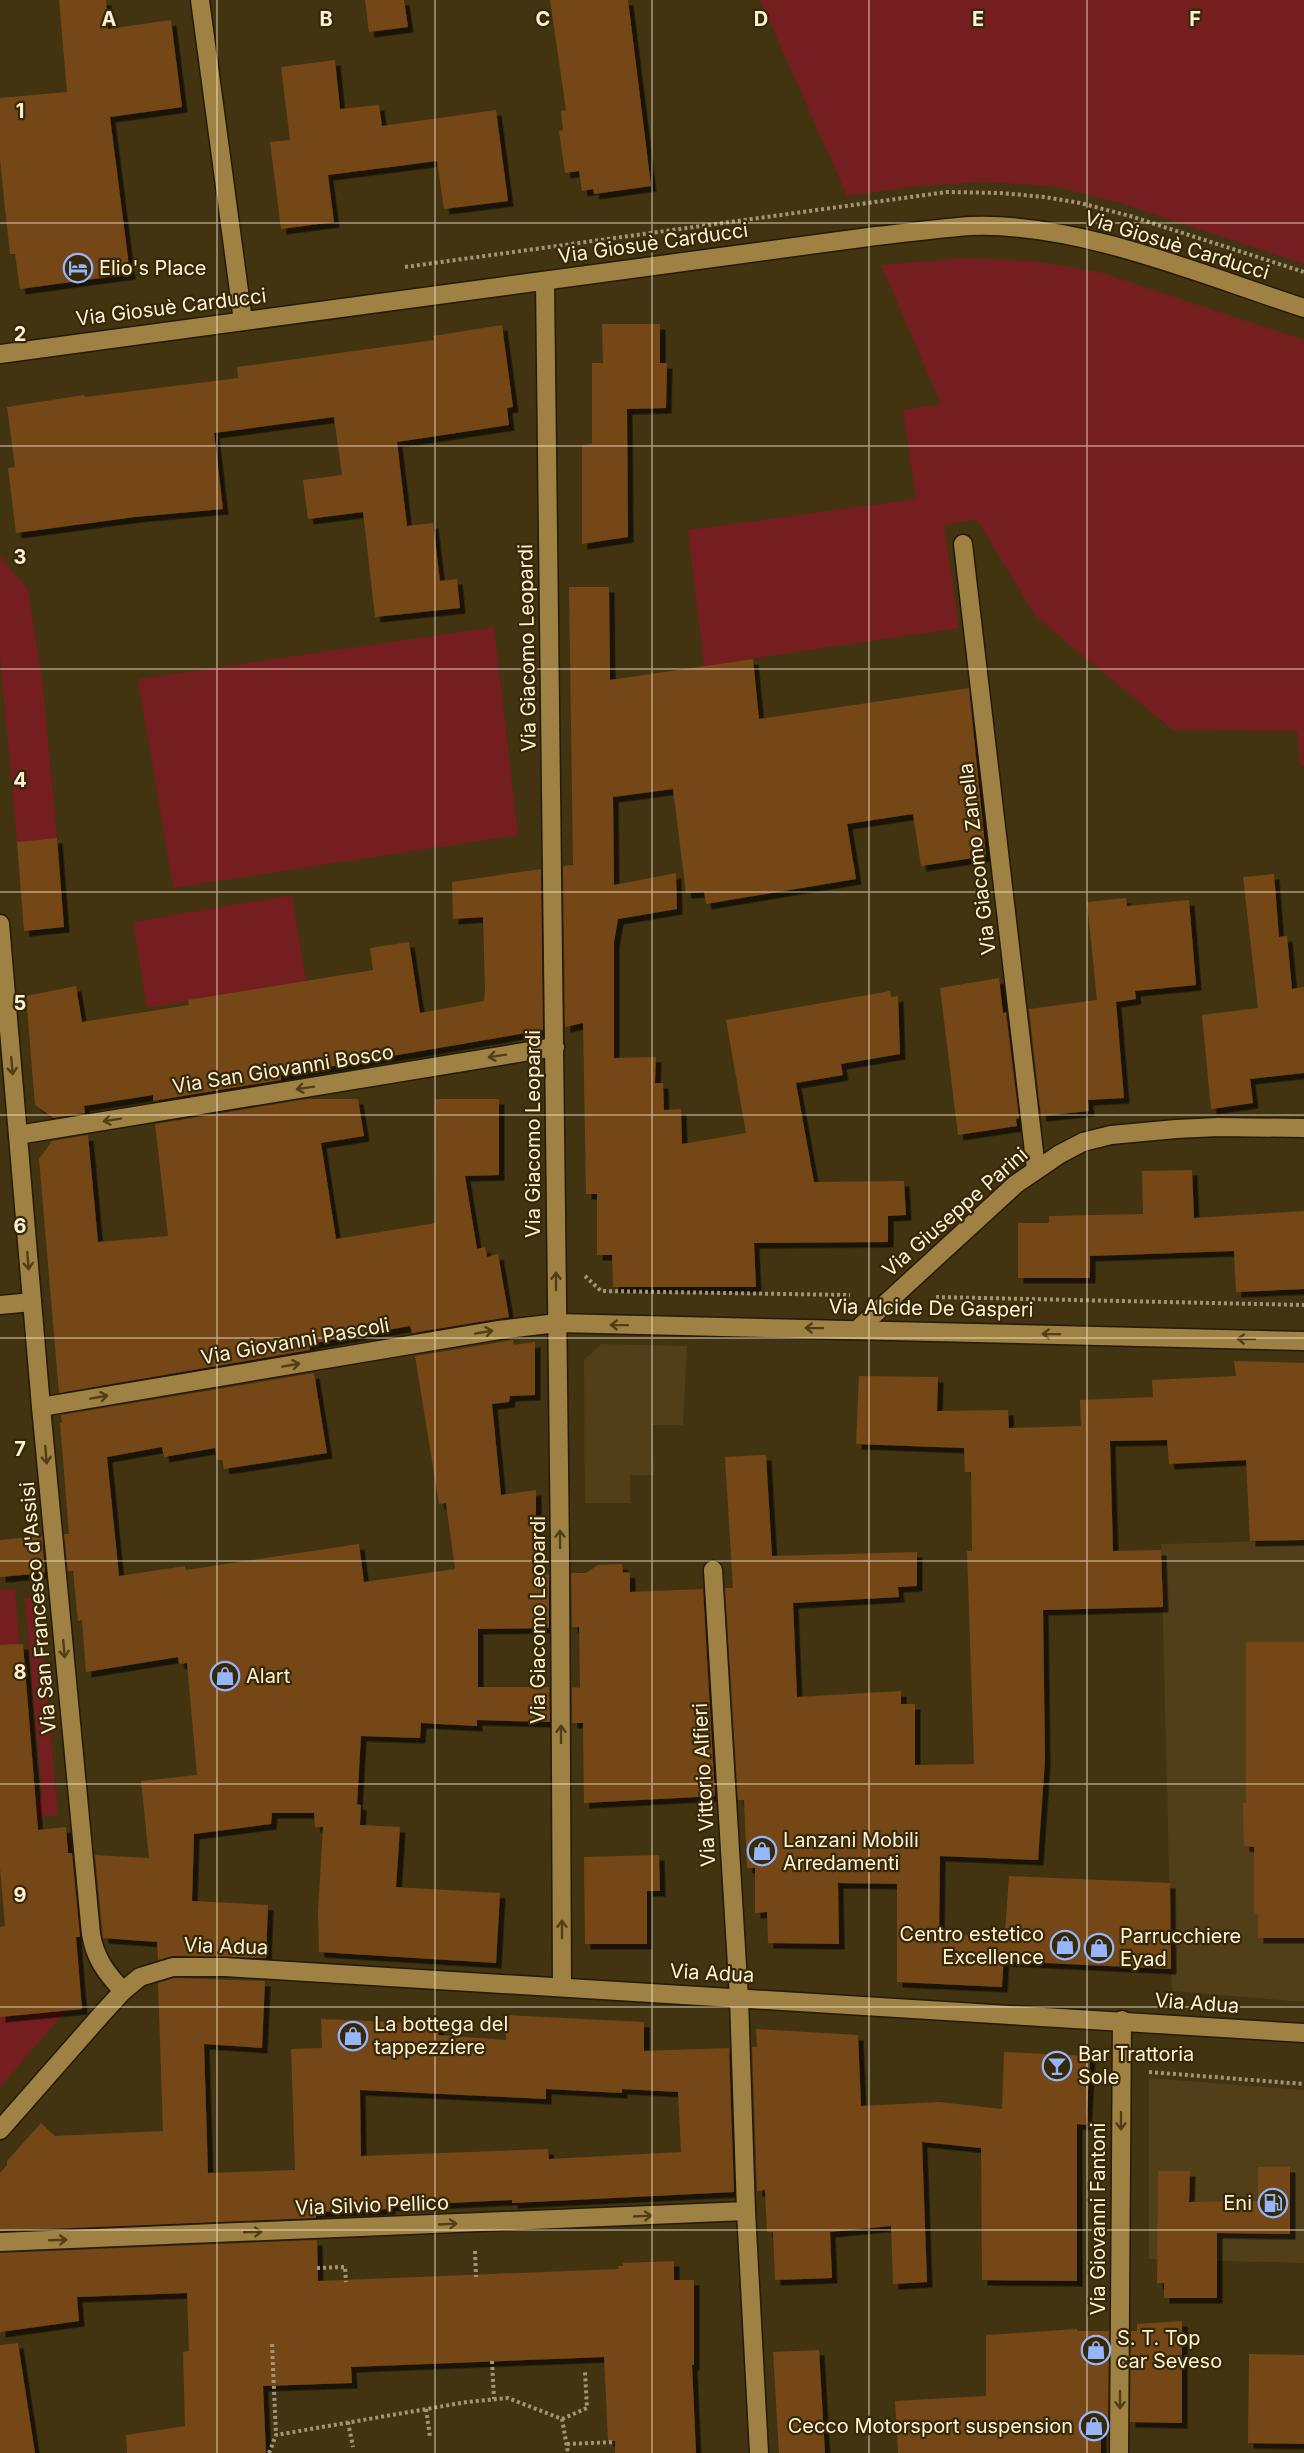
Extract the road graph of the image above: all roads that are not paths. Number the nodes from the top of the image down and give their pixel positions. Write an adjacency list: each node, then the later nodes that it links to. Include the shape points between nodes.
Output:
1 (200, 0): 4 (street)
2 (545, 281): 3 (street, Via Giosuè Carducci, via 972,226 1026,229 1092,240); 4 (street, Via Giosuè Carducci); 9 (street, Via Giacomo Leopardi)
3 (1304, 308)
4 (243, 321): 5 (street, Via Giosuè Carducci)
5 (0, 354)
6 (963, 544): 12 (street, Via Giacomo Zanella)
7 (0, 924): 8 (street, Via San Francesco d'Assisi)
8 (2, 970): 11 (street, Via San Francesco d'Assisi, one-way to 11)
9 (555, 1047): 11 (street, Via San Giovanni Bosco, one-way to 11); 15 (street, Via Giacomo Leopardi, one-way to 9)
10 (1304, 1128): 12 (street, Via Giuseppe Parini, via 1218,1127 1111,1135 1083,1142)
11 (18, 1135): 13 (street, Via San Francesco d'Assisi, one-way to 13)
12 (1036, 1169): 16 (street, Via Giuseppe Parini)
13 (32, 1302): 14 (street); 18 (street, Via San Francesco d'Assisi)
14 (0, 1305)
15 (557, 1323): 16 (street, Via Alcide De Gasperi, one-way to 15); 18 (street, Via Giovanni Pascoli, one-way to 15); 20 (street, Via Giacomo Leopardi, one-way to 15)
16 (858, 1329): 17 (street, Via Alcide De Gasperi, one-way to 16)
17 (1304, 1341)
18 (41, 1407): 21 (street, Via San Francesco d'Assisi, one-way to 21, via 91,1934 95,1953)
19 (713, 1570): 22 (street, Via Vittorio Alfieri)
20 (562, 1987): 21 (street, Via Adua, via 186,1966 149,1972); 22 (street, Via Adua)
21 (123, 1991): 25 (street, Via Adua)
22 (739, 1998): 23 (street, Via Adua); 26 (street)
23 (1122, 2020): 24 (street, Via Adua); 29 (street, Via Giovanni Fantoni, one-way to 29)
24 (1304, 2033)
25 (0, 2130)
26 (746, 2211): 27 (street, Via Silvio Pellico, one-way to 26); 28 (street)
27 (0, 2242)
28 (759, 2453)
29 (1119, 2453)

